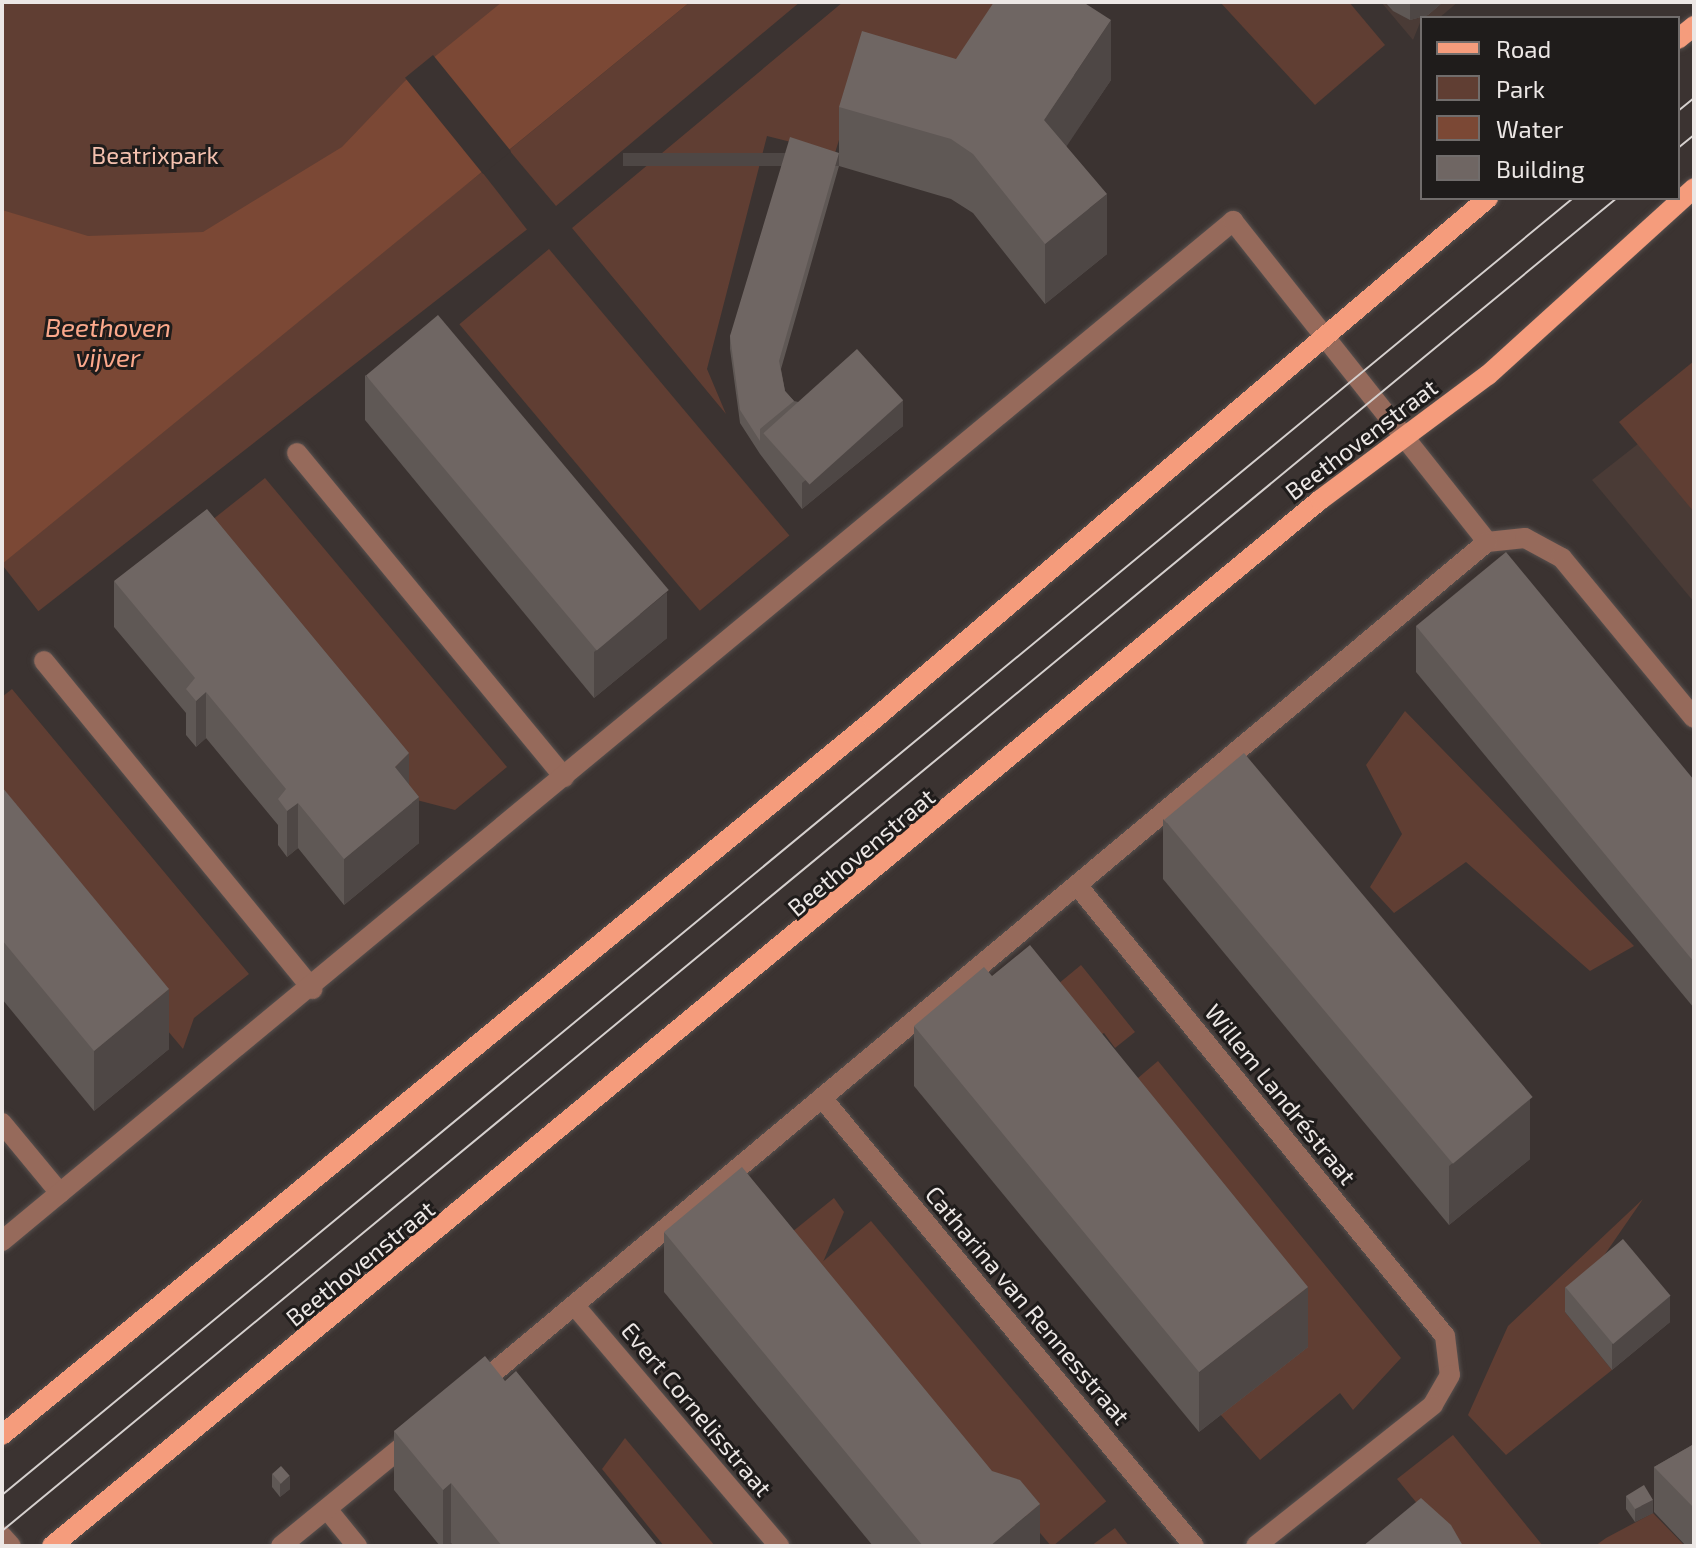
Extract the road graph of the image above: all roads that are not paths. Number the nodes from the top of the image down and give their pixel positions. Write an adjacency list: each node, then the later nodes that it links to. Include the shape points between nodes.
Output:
1 (1694, 188): 4 (main road, Beethovenstraat, via 1488,375)
2 (1486, 200): 3 (main road)
3 (1327, 340): 4 (street); 9 (street, via 1233,221); 19 (main road)
4 (1405, 437): 6 (street); 23 (main road, Beethovenstraat)
5 (297, 453): 9 (street)
6 (1487, 542): 8 (street, via 1525,538 1562,558); 10 (street)
7 (44, 661): 11 (street)
8 (1694, 718)
9 (564, 777): 11 (street)
10 (1077, 885): 12 (street); 28 (street, Willem Landréstraat, via 1445,1336 1450,1375 1433,1405)
11 (312, 989): 14 (street)
12 (822, 1098): 16 (street); 27 (street, Catharina van Rennesstraat)
13 (2, 1123): 14 (street)
14 (60, 1193): 15 (street)
15 (2, 1241)
16 (575, 1306): 17 (street); 26 (street, Evert Cornelisstraat)
17 (457, 1403)
18 (433, 1422): 20 (street)
19 (2, 1435)
20 (327, 1509): 24 (street); 25 (street)
21 (2, 1536): 22 (street)
22 (11, 1546)
23 (52, 1546)
24 (281, 1546)
25 (357, 1546)
26 (779, 1546)
27 (1194, 1546)
28 (1256, 1546)

